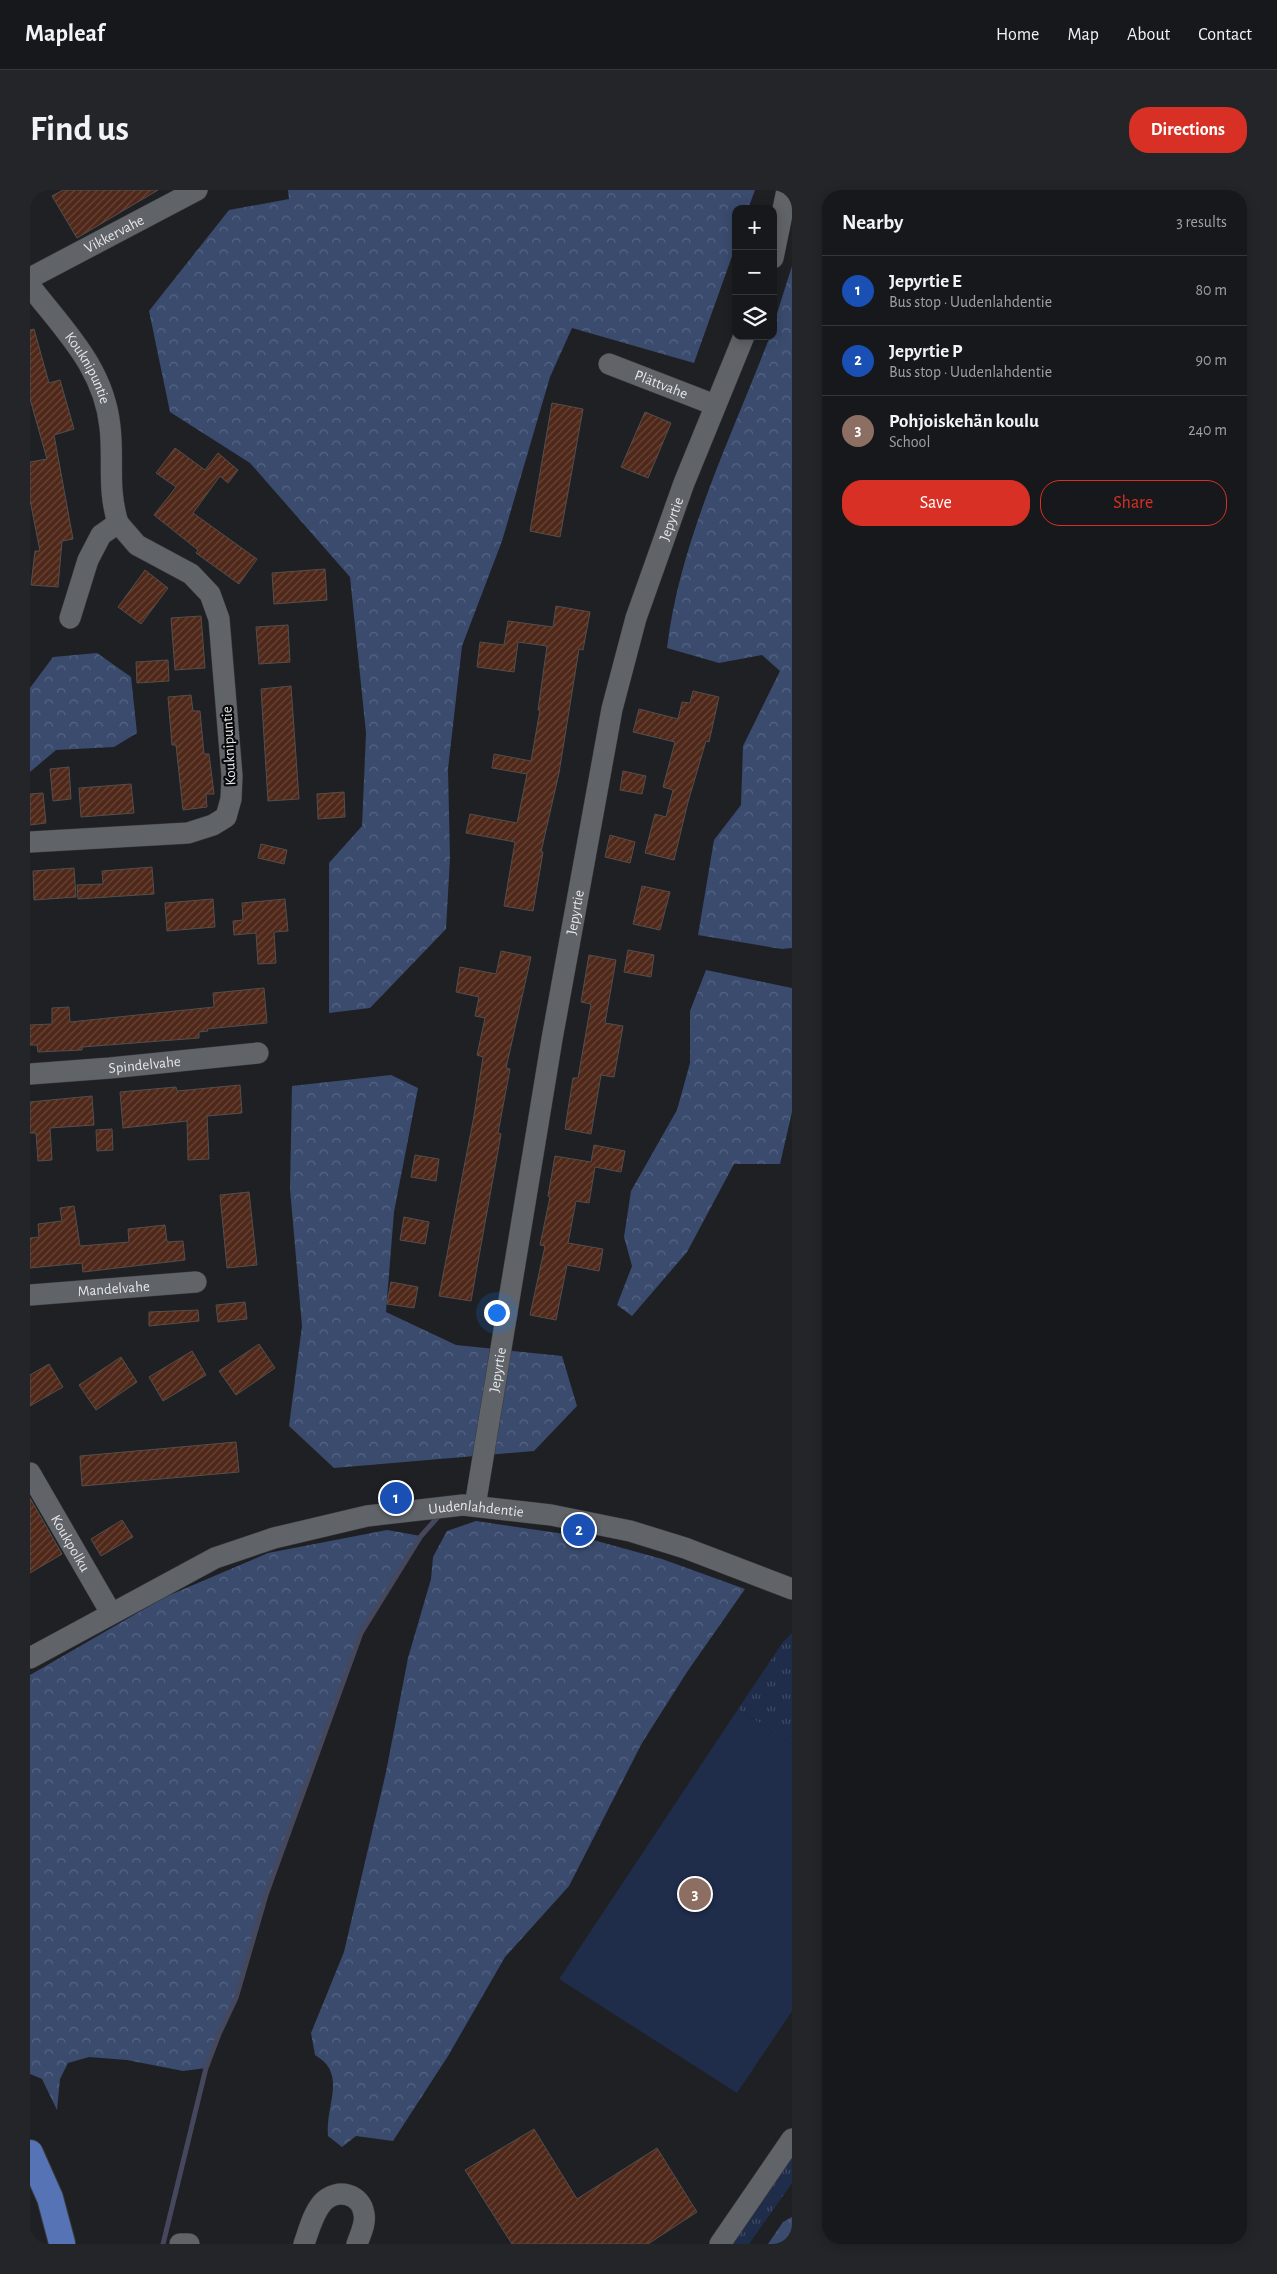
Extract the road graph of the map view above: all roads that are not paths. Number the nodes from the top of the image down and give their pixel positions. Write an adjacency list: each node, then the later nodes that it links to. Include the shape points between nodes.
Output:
1 (197, 190): 4 (street, Vikkervahe)
2 (787, 190): 3 (street)
3 (775, 250)
4 (30, 278)
5 (30, 286): 9 (street, Kouknipuntie, via 82,352 95,372 104,396 110,428 111,502)
6 (742, 340): 8 (street, Jepyrtie)
7 (609, 364): 8 (street, Plättvahe)
8 (715, 404): 17 (street, Jepyrtie, via 636,618 612,709 552,1039)
9 (118, 523): 10 (street, via 101,535 88,560); 11 (street, Kouknipuntie, via 137,545 191,574 210,594 219,619 232,776 231,799 226,817 188,833)
10 (70, 618)
11 (30, 842)
12 (258, 1053): 13 (street, Spindelvahe)
13 (30, 1074)
14 (196, 1282): 15 (street, Mandelvahe)
15 (30, 1295)
16 (30, 1473): 19 (street, Koukpolku)
17 (475, 1506): 18 (street, Uudenlahdentie, via 551,1515 630,1531); 19 (street, Uudenlahdentie, via 367,1516 274,1538 215,1558)
18 (792, 1589)
19 (112, 1613): 20 (street, Uudenlahdentie)
20 (30, 1658)
21 (792, 2139): 28 (street)
22 (30, 2153): 23 (main road, via 50,2198)
23 (62, 2244)
24 (180, 2244): 25 (street)
25 (189, 2244)
26 (304, 2244): 27 (street, via 317,2210 331,2195 341,2193 353,2196 364,2214)
27 (357, 2244)
28 (720, 2244)

